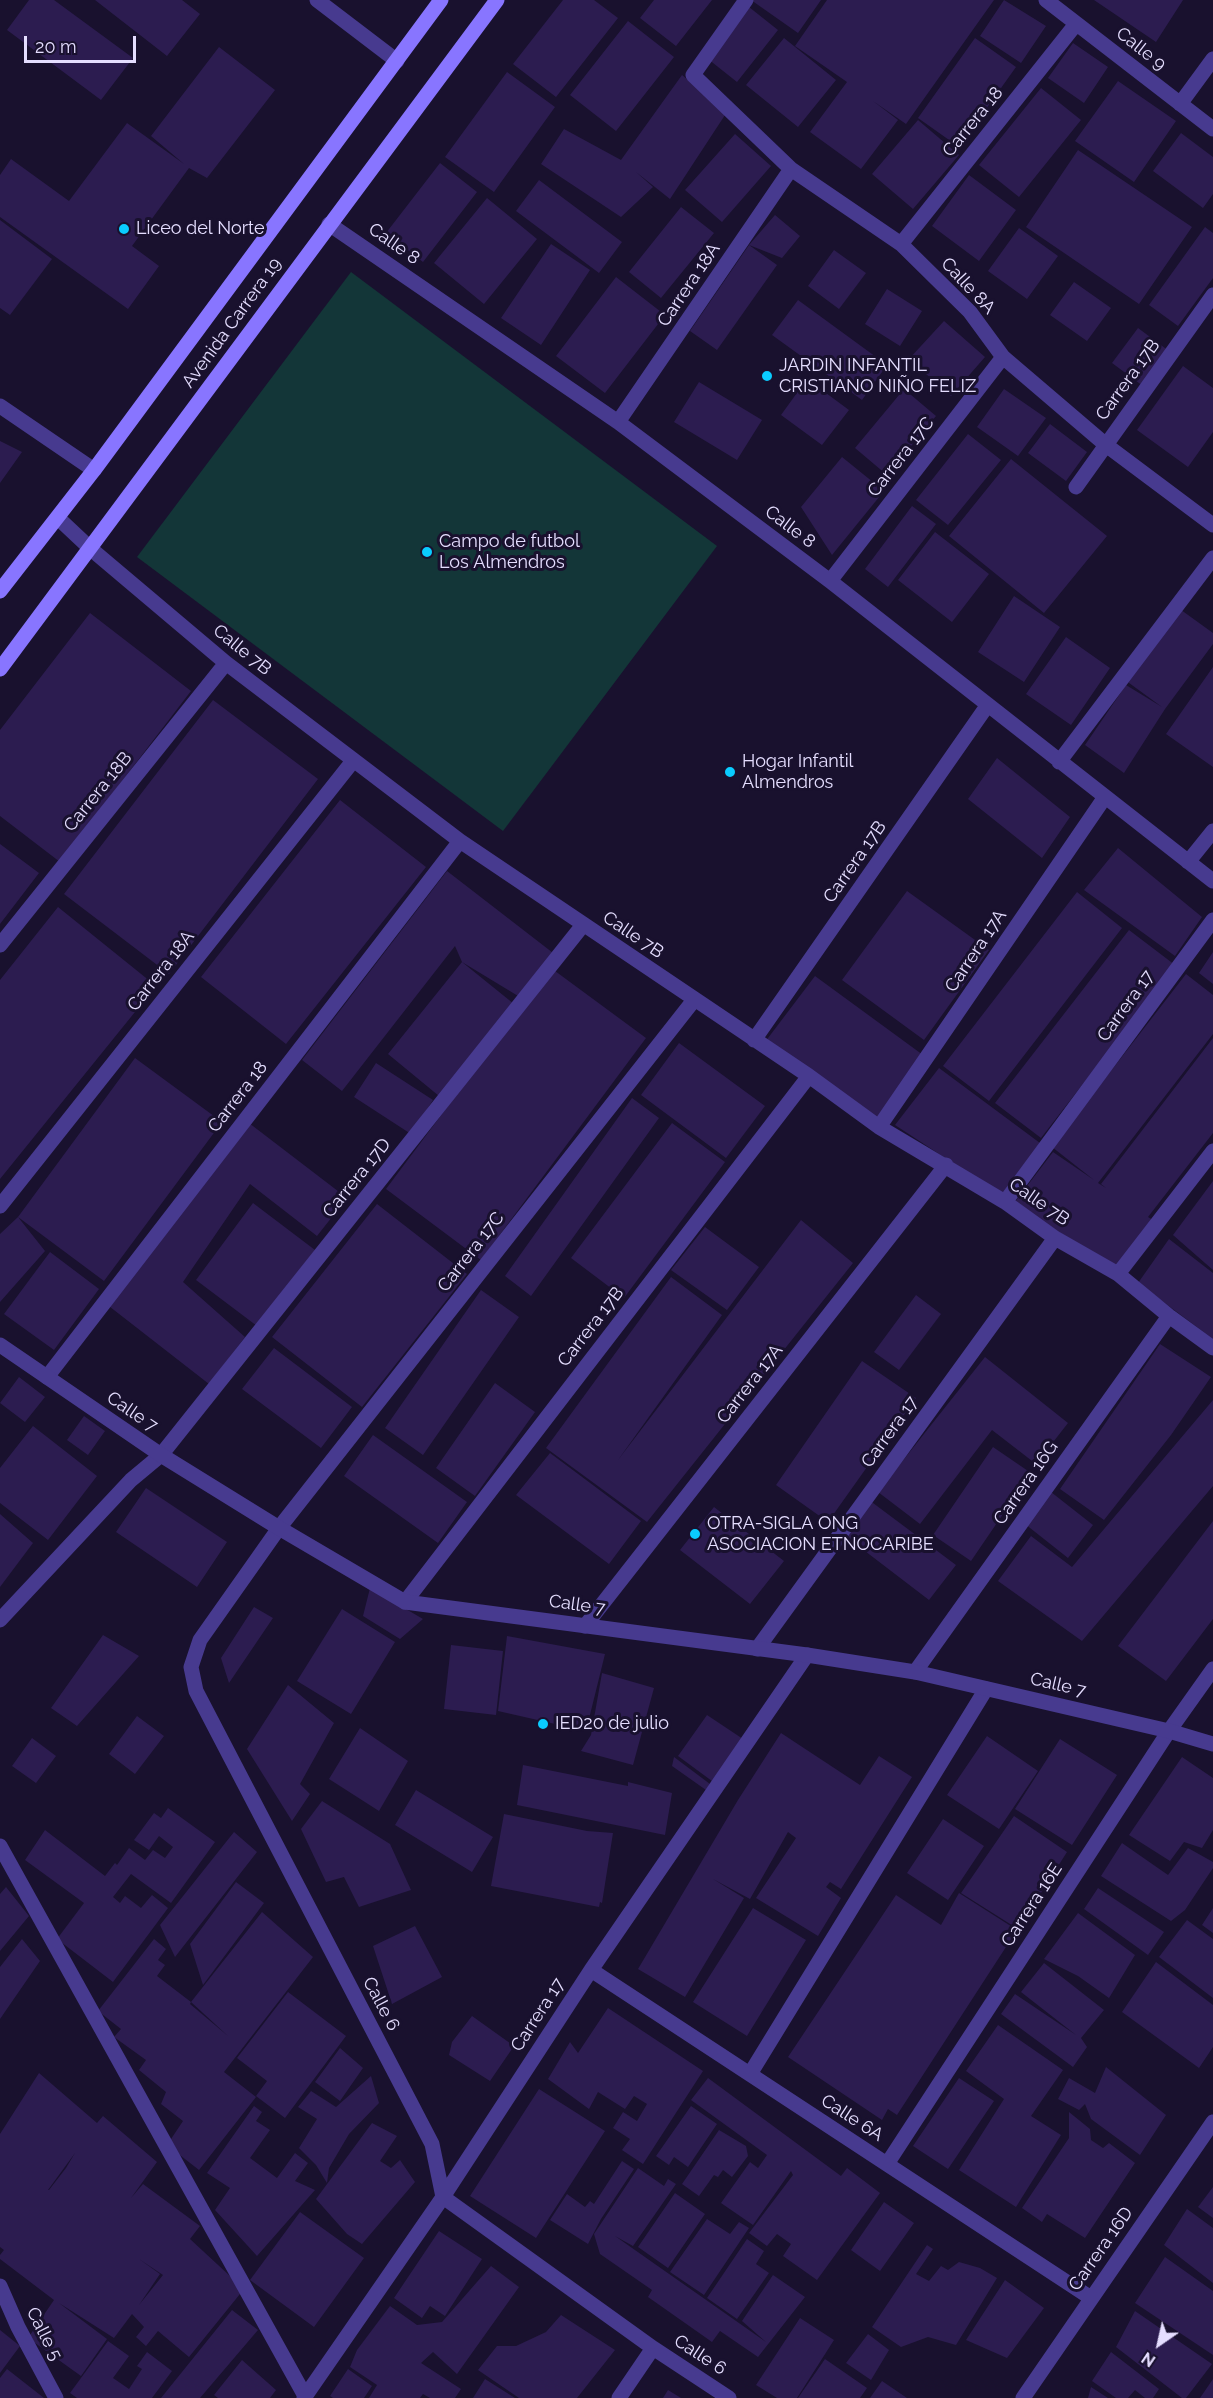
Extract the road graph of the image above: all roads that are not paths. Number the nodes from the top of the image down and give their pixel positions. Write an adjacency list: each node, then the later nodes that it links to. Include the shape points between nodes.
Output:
1 (317, 0): 8 (street)
2 (441, 0): 8 (main road, Avenida Carrera 19)
3 (497, 0): 12 (main road, Avenida Carrera 19)
4 (746, 0): 11 (street, Calle 8A, via 693,75)
5 (1046, 0): 6 (street, Calle 9)
6 (1076, 24): 9 (street, Calle 9); 13 (street, Carrera 18)
7 (1213, 59): 9 (street)
8 (397, 61): 19 (main road, Avenida Carrera 19)
9 (1180, 104): 10 (street, Calle 9)
10 (1213, 129)
11 (791, 169): 13 (street, Calle 8A); 17 (street, Carrera 18A)
12 (329, 224): 17 (street, Calle 8); 23 (main road, Avenida Carrera 19)
13 (901, 244): 15 (street, Calle 8A, via 970,312)
14 (1213, 295): 18 (street, Carrera 17B)
15 (1003, 357): 18 (street, Calle 8A); 25 (street, Carrera 17C)
16 (0, 406): 19 (street)
17 (618, 422): 25 (street, Calle 8)
18 (1106, 445): 20 (street, Carrera 17B); 22 (street, Calle 8A)
19 (94, 470): 21 (main road, Avenida Carrera 19)
20 (1076, 487)
21 (58, 518): 23 (street, Calle 7B); 26 (main road, Avenida Carrera 19)
22 (1213, 525)
23 (91, 549): 27 (street, Calle 7B); 28 (main road, Avenida Carrera 19)
24 (1213, 558): 31 (street)
25 (830, 581): 29 (street, Calle 8)
26 (0, 591)
27 (226, 663): 30 (street, Calle 7B); 39 (street, Carrera 18B)
28 (0, 669)
29 (987, 706): 31 (street, Calle 8); 41 (street, Carrera 17B)
30 (353, 761): 34 (street, Calle 7B); 47 (street, Carrera 18A)
31 (1059, 762): 32 (street, Calle 8)
32 (1105, 797): 35 (street, Calle 8); 43 (street, Carrera 17A)
33 (1213, 831): 35 (street)
34 (460, 841): 38 (street, Calle 7B); 53 (street, Carrera 18)
35 (1188, 862): 36 (street, Calle 8)
36 (1213, 881)
37 (1213, 920): 46 (street, Carrera 17)
38 (583, 925): 40 (street, Calle 7B); 54 (street, Carrera 17D)
39 (0, 945)
40 (694, 1000): 41 (street, Calle 7B); 55 (street, Carrera 17C)
41 (754, 1040): 42 (street, Calle 7B)
42 (809, 1076): 43 (street, Calle 7B); 56 (street, Carrera 17B)
43 (879, 1127): 45 (street, Calle 7B)
44 (1213, 1151): 49 (street)
45 (946, 1166): 46 (street, Calle 7B); 58 (street, Carrera 17A)
46 (1005, 1202): 48 (street, Calle 7B)
47 (0, 1206)
48 (1055, 1238): 49 (street, Calle 7B); 59 (street, Carrera 17)
49 (1118, 1274): 50 (street, Calle 7B)
50 (1169, 1316): 52 (street, Calle 7B); 62 (street, Carrera 16G)
51 (0, 1345): 53 (street, Calle 7)
52 (1213, 1348)
53 (47, 1377): 54 (street, Calle 7)
54 (161, 1455): 55 (street, Calle 7); 57 (street, via 130,1480)
55 (279, 1528): 56 (street, Calle 7); 71 (street, Calle 6, via 200,1640 191,1667 196,1691 432,2144)
56 (405, 1602): 58 (street, Calle 7)
57 (0, 1620)
58 (585, 1626): 59 (street, Calle 7)
59 (757, 1648): 60 (street, Calle 7)
60 (807, 1655): 62 (street, Calle 7); 67 (street, Carrera 17)
61 (1213, 1669): 64 (street, Carrera 16E)
62 (915, 1672): 63 (street, Calle 7)
63 (986, 1689): 64 (street, Calle 7); 68 (street)
64 (1169, 1731): 65 (street, Calle 7); 70 (street, Carrera 16E)
65 (1213, 1744)
66 (0, 1846): 75 (street)
67 (591, 1970): 68 (street, Calle 6A); 71 (street, Carrera 17)
68 (750, 2074): 70 (street, Calle 6A)
69 (1213, 2122): 73 (street, Carrera 16D)
70 (887, 2164): 73 (street, Calle 6A)
71 (443, 2197): 74 (street, Calle 6); 75 (street, Carrera 17)
72 (0, 2286): 76 (street, Calle 5)
73 (1091, 2298): 79 (street, Carrera 16D)
74 (653, 2348): 77 (street); 78 (street, Calle 6)
75 (305, 2397)
76 (56, 2398)
77 (619, 2398)
78 (729, 2398)
79 (1023, 2398)

